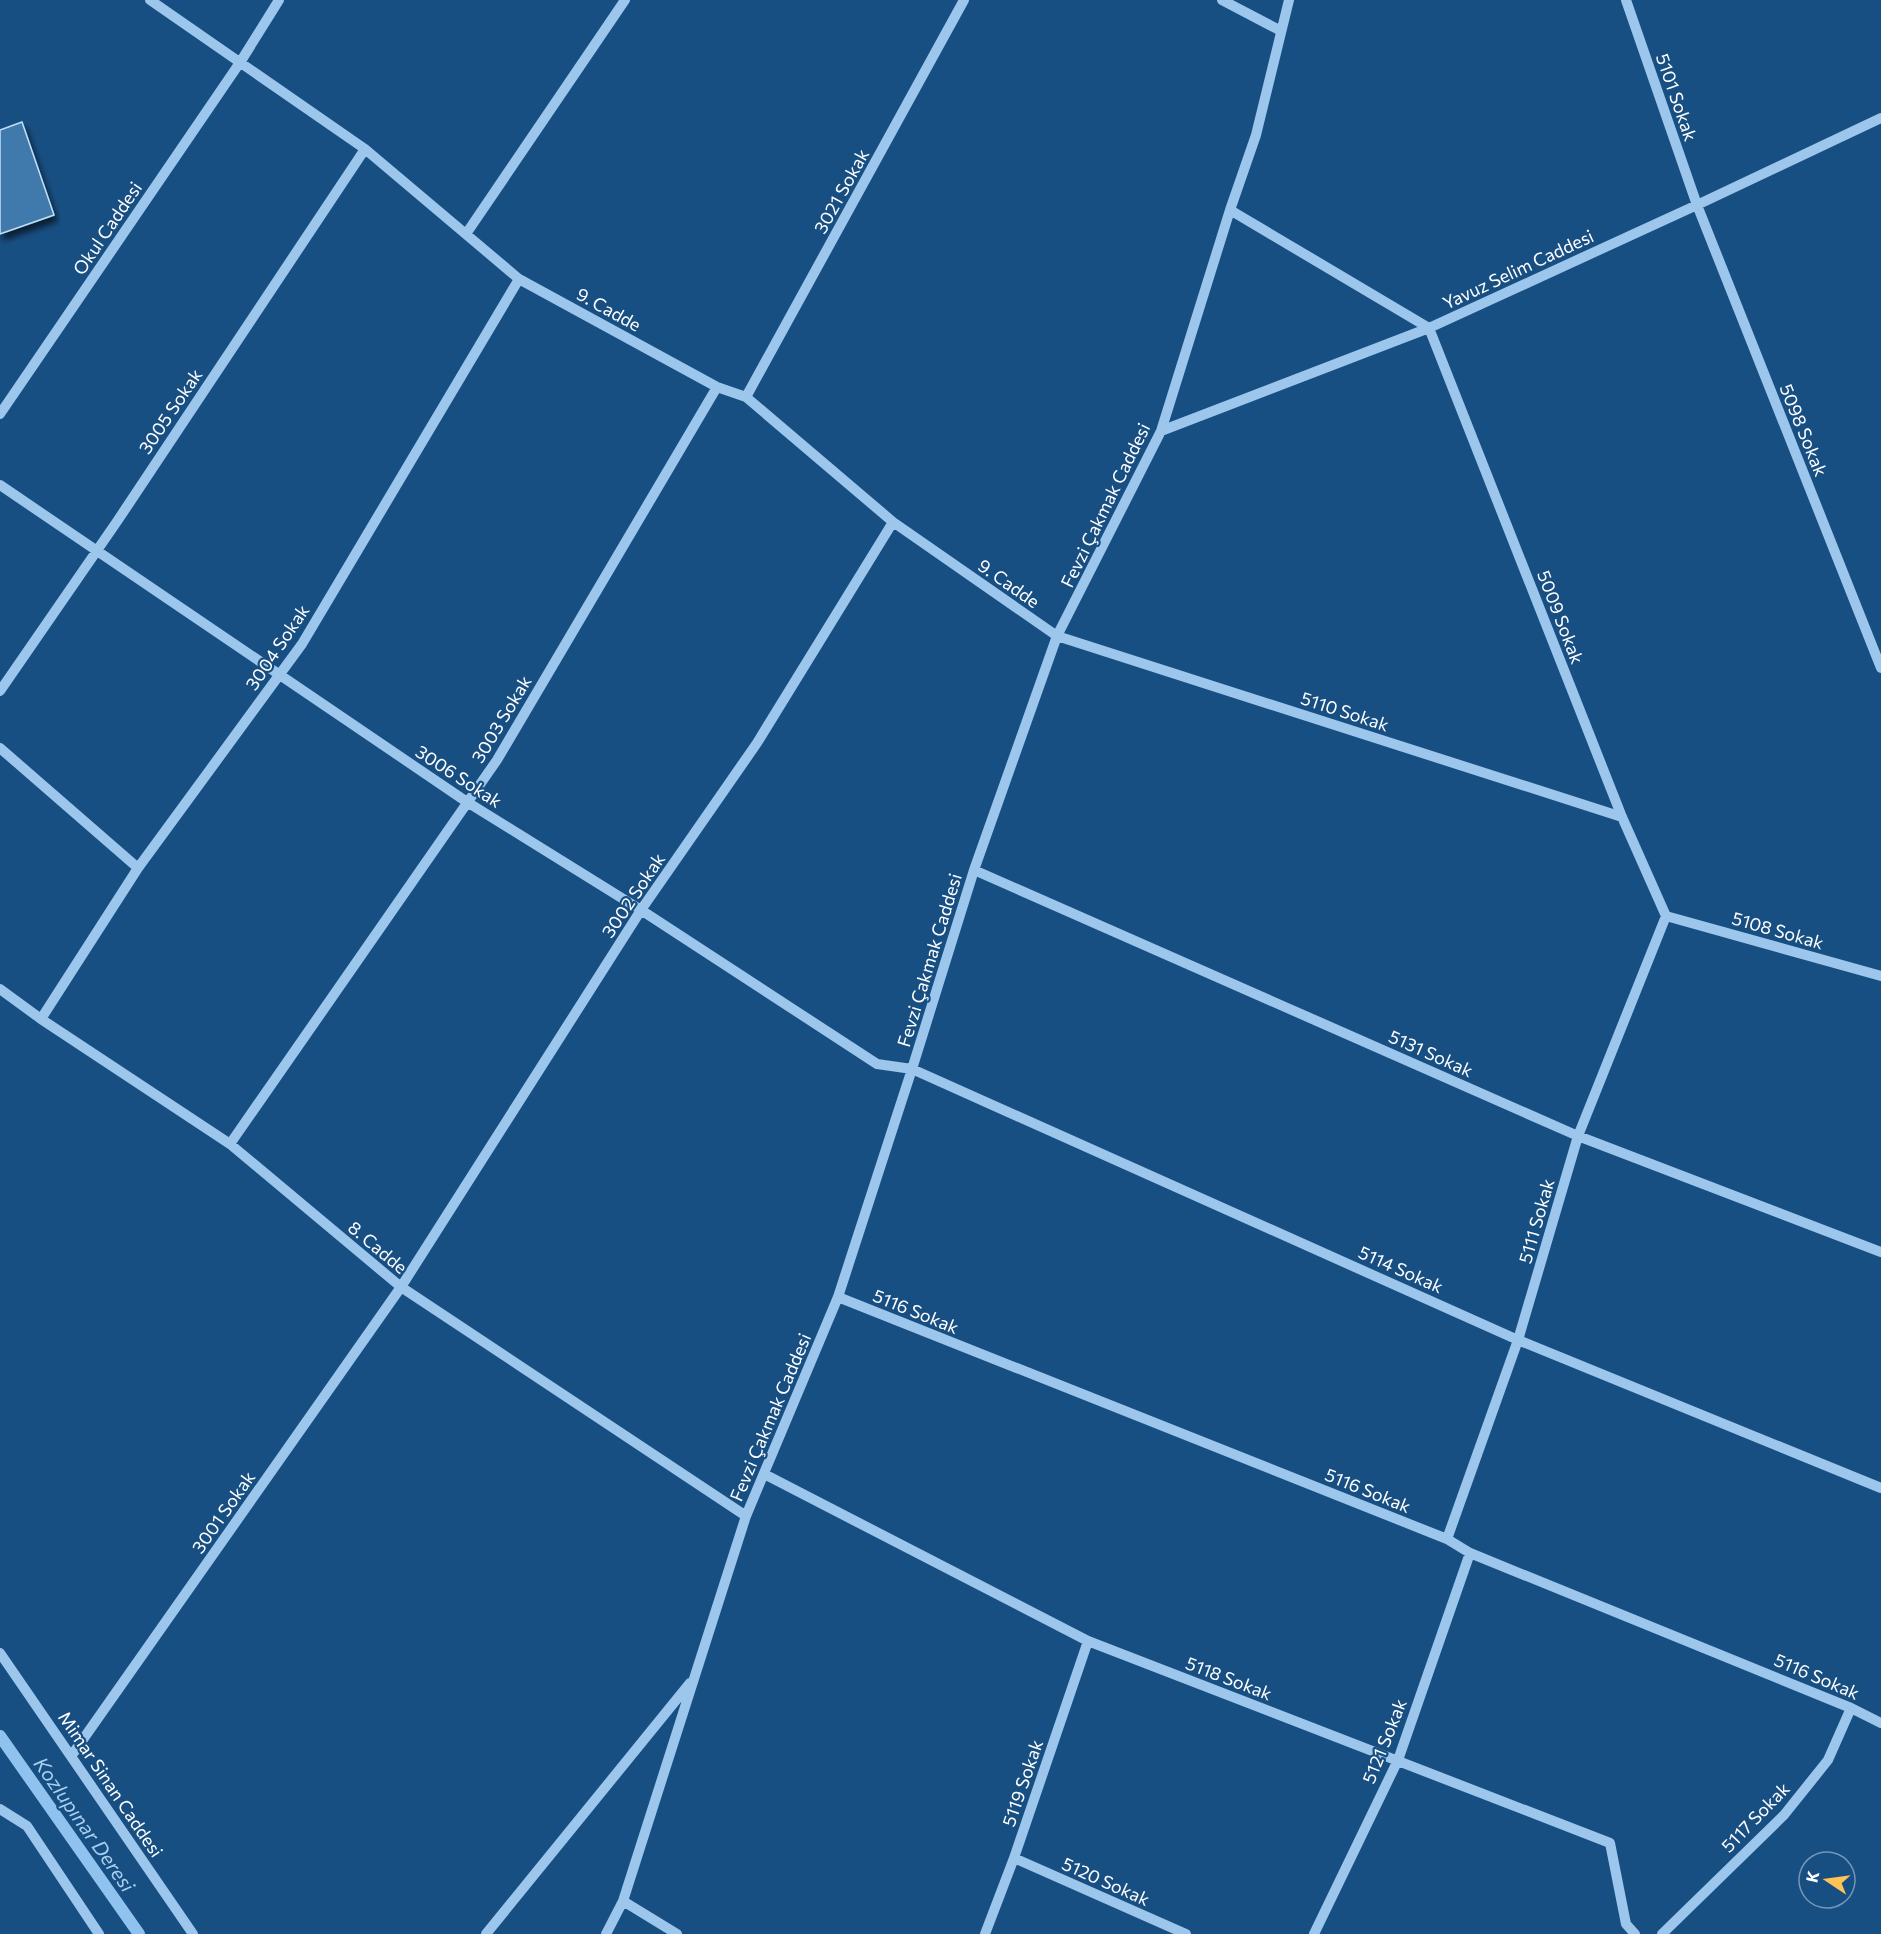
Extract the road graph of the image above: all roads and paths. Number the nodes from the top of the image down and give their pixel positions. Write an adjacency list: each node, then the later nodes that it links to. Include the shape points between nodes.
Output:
1 (150, 0): 9 (street, 9. Cadde)
2 (279, 0): 9 (street, Okul Caddesi)
3 (625, 0): 14 (street)
4 (964, 0): 18 (street, 3021 Sokak)
5 (1222, 0): 8 (street)
6 (1289, 0): 8 (street, Fevzi Çakmak Caddesi)
7 (1626, 0): 12 (street, 5101 Sokak)
8 (1281, 31): 13 (street, Fevzi Çakmak Caddesi, via 1256,135)
9 (241, 61): 11 (street, 9. Cadde); 19 (street, Okul Caddesi)
10 (1881, 118): 12 (street, Yavuz Selim Caddesi)
11 (365, 149): 14 (street, 9. Cadde); 23 (street, 3005 Sokak)
12 (1697, 205): 16 (street, Yavuz Selim Caddesi); 25 (street, 5098 Sokak)
13 (1230, 210): 16 (street); 20 (street, Fevzi Çakmak Caddesi)
14 (466, 234): 15 (street, 9. Cadde)
15 (519, 279): 17 (street, 9. Cadde); 26 (street, 3004 Sokak)
16 (1429, 328): 20 (street, Yavuz Selim Caddesi); 30 (street, 5009 Sokak)
17 (717, 387): 18 (street, 9. Cadde); 29 (street, 3003 Sokak, via 497,760)
18 (746, 397): 22 (street, 9. Cadde)
19 (0, 414)
20 (1161, 431): 24 (street, Fevzi Çakmak Caddesi)
21 (0, 485): 23 (street, 3006 Sokak)
22 (893, 522): 24 (street, 9. Cadde); 33 (street, 3002 Sokak, via 757,743)
23 (97, 551): 26 (street, 3006 Sokak); 27 (street, 3005 Sokak)
24 (1057, 636): 30 (street, 5110 Sokak); 32 (street, Fevzi Çakmak Caddesi)
25 (1881, 668)
26 (280, 675): 29 (street, 3006 Sokak); 31 (street, 3004 Sokak)
27 (0, 691)
28 (0, 748): 31 (street)
29 (467, 802): 33 (street, 3006 Sokak); 40 (street, 3003 Sokak)
30 (1622, 817): 34 (street, 5009 Sokak)
31 (138, 868): 37 (street, 3004 Sokak)
32 (974, 870): 38 (street, Fevzi Çakmak Caddesi); 39 (street, 5131 Sokak)
33 (641, 910): 38 (street, 3006 Sokak, via 877,1064); 42 (street, 3002 Sokak)
34 (1666, 916): 35 (street, 5108 Sokak); 39 (street, 5111 Sokak)
35 (1881, 976)
36 (0, 990): 37 (street, 8. Cadde)
37 (41, 1019): 40 (street, 8. Cadde)
38 (912, 1069): 43 (street, Fevzi Çakmak Caddesi); 44 (street, 5114 Sokak)
39 (1578, 1136): 41 (street, 5131 Sokak); 44 (street, 5111 Sokak)
40 (230, 1144): 42 (street, 8. Cadde)
41 (1881, 1252)
42 (401, 1287): 47 (street, 8. Cadde); 55 (street, 3001 Sokak)
43 (838, 1297): 45 (street, Fevzi Çakmak Caddesi); 48 (street, 5116 Sokak)
44 (1518, 1340): 46 (street, 5114 Sokak); 48 (street, 5111 Sokak)
45 (764, 1474): 47 (street, Fevzi Çakmak Caddesi); 50 (street, 5118 Sokak)
46 (1881, 1488)
47 (746, 1516): 52 (street, Fevzi Çakmak Caddesi)
48 (1447, 1539): 49 (street, 5116 Sokak)
49 (1470, 1553): 53 (street, 5116 Sokak); 56 (street, 5121 Sokak)
50 (1088, 1641): 56 (street, 5118 Sokak); 58 (street, 5119 Sokak)
51 (0, 1653): 55 (street, Mimar Sinan Caddesi)
52 (695, 1676): 59 (street, Fevzi Çakmak Caddesi); 62 (street)
53 (1851, 1708): 54 (street, 5116 Sokak); 69 (street, 5117 Sokak, via 1828,1760 1784,1815)
54 (1881, 1723)
55 (72, 1755): 61 (street, Mimar Sinan Caddesi)
56 (1398, 1760): 67 (street, 5121 Sokak); 68 (street, 5118 Sokak, via 1610,1843 1626,1924)
57 (0, 1809): 60 (street, via 27,1826)
58 (1014, 1858): 65 (street, 5119 Sokak); 66 (street, 5120 Sokak)
59 (623, 1901): 63 (street, Fevzi Çakmak Caddesi); 64 (street)
60 (99, 1934)
61 (193, 1934)
62 (486, 1934)
63 (606, 1934)
64 (677, 1934)
65 (985, 1934)
66 (1186, 1934)
67 (1314, 1934)
68 (1635, 1934)
69 (1662, 1934)

